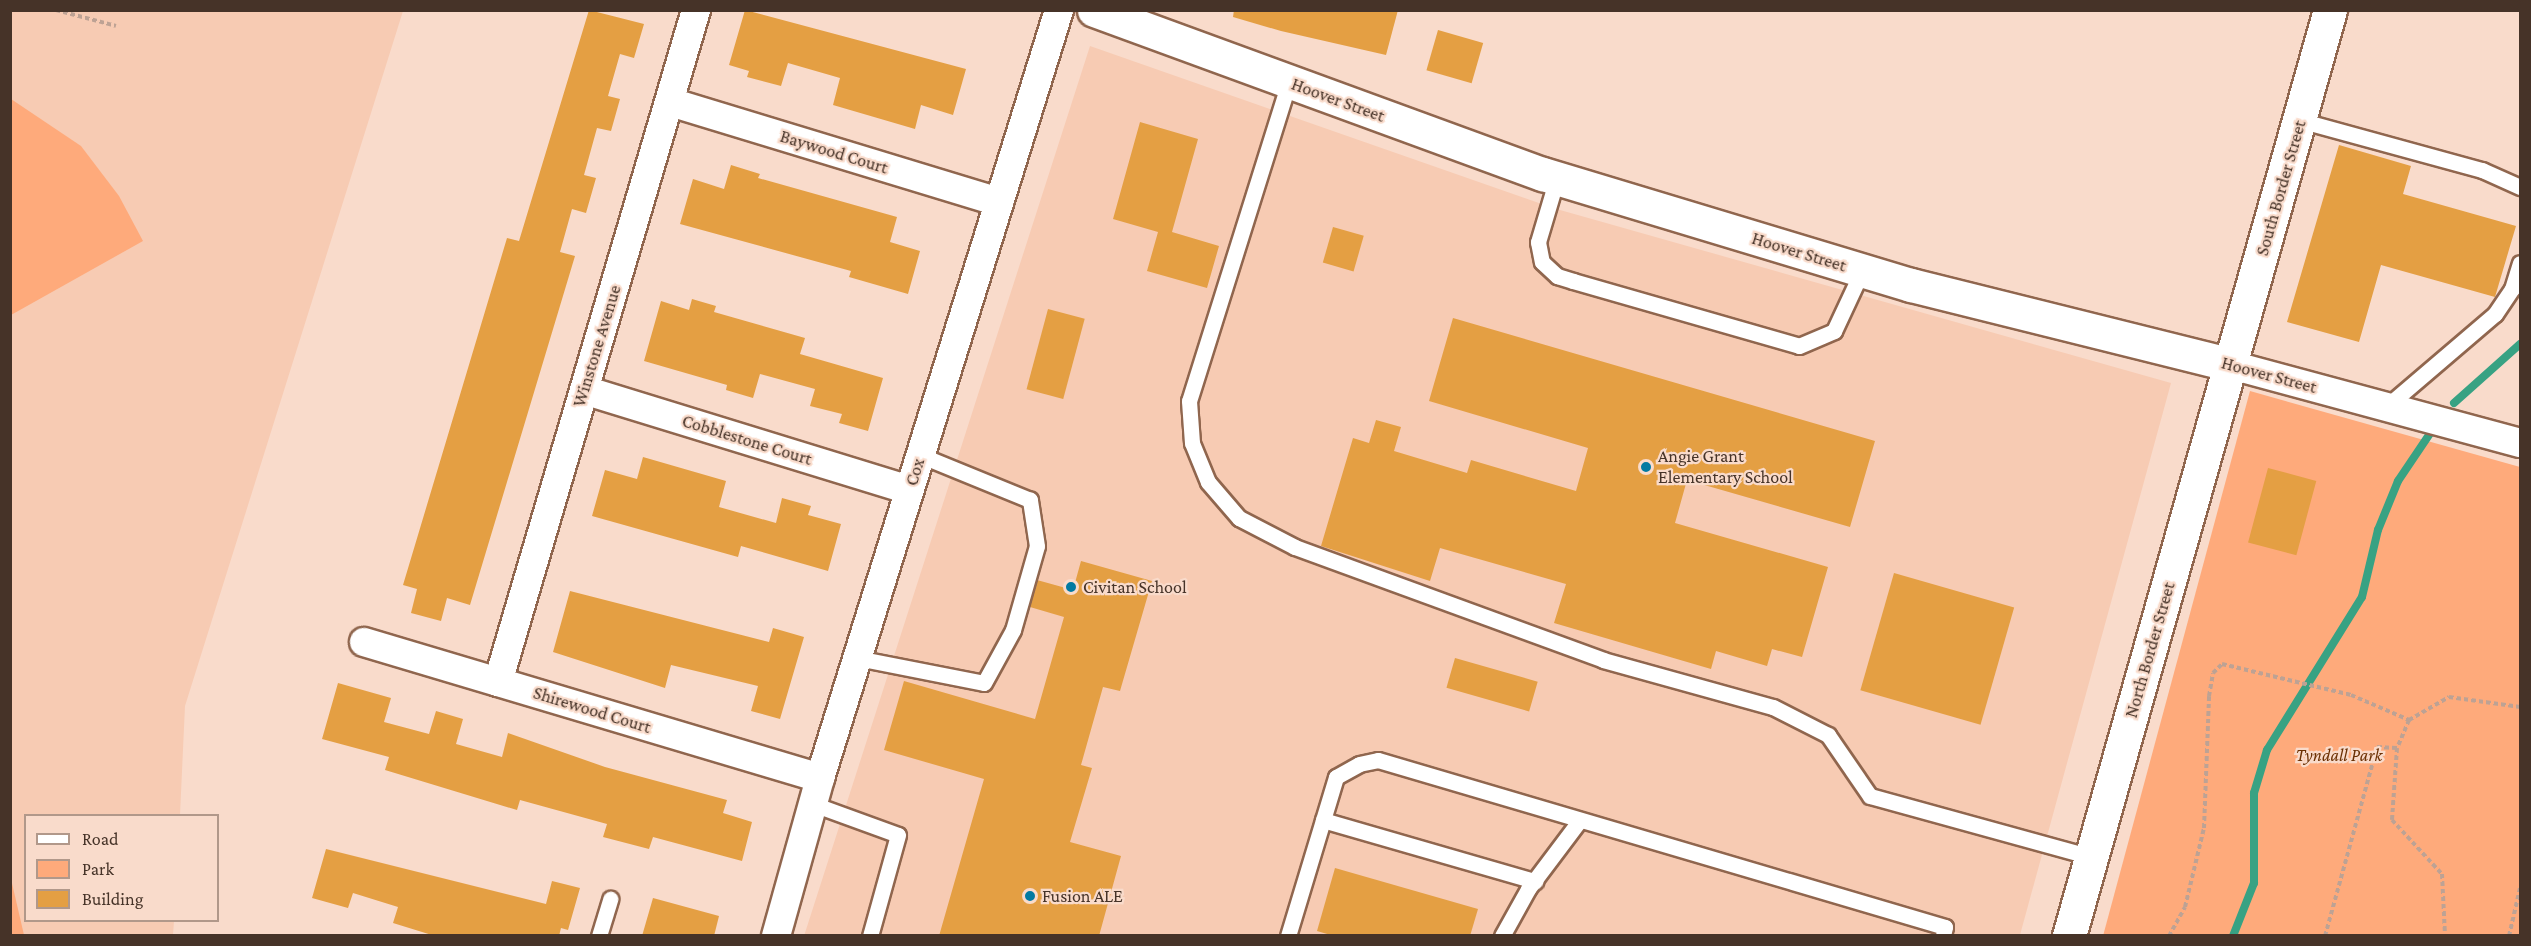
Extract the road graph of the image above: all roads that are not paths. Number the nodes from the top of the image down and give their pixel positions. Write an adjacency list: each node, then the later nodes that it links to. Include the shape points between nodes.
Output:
1 (696, 10): 6 (street, Winstone Avenue)
2 (1059, 10): 10 (street, Cox)
3 (1094, 10): 5 (street, Hoover Street)
4 (2330, 10): 7 (street, South Border Street)
5 (1289, 82): 8 (street, Hoover Street); 25 (lane, via 1189,401 1192,443 1208,482 1239,518 1295,547 1592,656 1773,707 1828,735 1870,795)
6 (670, 102): 10 (street, Baywood Court); 14 (street, Winstone Avenue)
7 (2299, 120): 9 (lane, via 2482,170); 13 (street, South Border Street)
8 (1557, 178): 12 (street, Hoover Street); 12 (lane, via 1540,232 1542,262 1557,276 1583,284 1799,346 1834,331)
9 (2520, 187)
10 (999, 202): 17 (street, Cox)
11 (2520, 263): 15 (lane, via 2512,289 2495,314)
12 (1862, 271): 13 (street, Hoover Street)
13 (2231, 365): 15 (street, Hoover Street); 25 (street, North Border Street)
14 (584, 390): 18 (street, Cobblestone Court); 21 (street, Winstone Avenue)
15 (2386, 406): 16 (street, Hoover Street)
16 (2520, 443)
17 (920, 455): 18 (street, Cox); 20 (lane, via 1030,500 1037,546 1013,630 984,683)
18 (909, 490): 20 (street, Cox)
19 (364, 642): 21 (street, Shirewood Court)
20 (857, 658): 22 (street, Cox)
21 (498, 682): 22 (street, Shirewood Court)
22 (816, 791): 29 (street, Cox); 30 (lane, via 898,835)
23 (1323, 820): 24 (lane, via 1336,777 1359,764 1378,760); 26 (lane); 31 (lane)
24 (1580, 820): 26 (lane); 33 (lane, via 1945,927)
25 (2091, 857): 34 (street, North Border Street)
26 (1535, 880): 32 (lane)
27 (610, 899): 28 (lane)
28 (599, 936)
29 (776, 936)
30 (870, 936)
31 (1288, 936)
32 (1502, 936)
33 (1943, 936)
34 (2069, 936)

